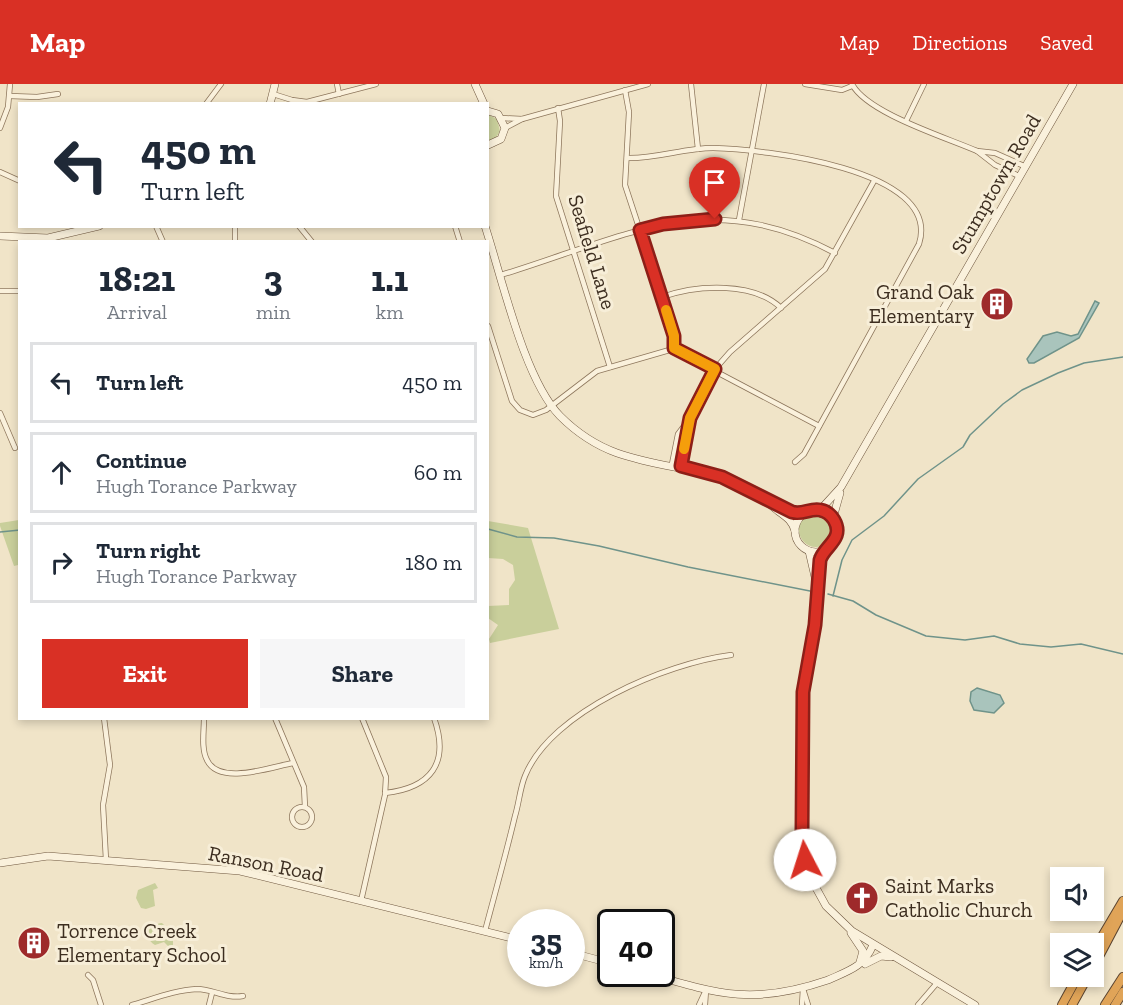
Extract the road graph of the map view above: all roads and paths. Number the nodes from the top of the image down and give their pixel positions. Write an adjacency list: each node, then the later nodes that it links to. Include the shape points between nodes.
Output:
1 (10, 84): 18 (street)
2 (221, 84): 19 (street)
3 (275, 84): 16 (street)
4 (337, 84): 17 (street)
5 (376, 84): 17 (street)
6 (648, 84): 14 (street)
7 (691, 84): 31 (street)
8 (764, 84): 32 (street)
9 (805, 84): 12 (street, via 842,90)
10 (924, 84): 27 (street)
11 (1073, 84): 35 (street, Stumptown Road)
12 (852, 85): 27 (street, via 869,104)
13 (476, 87): 21 (street); 22 (street)
14 (625, 90): 23 (street); 34 (street, via 629,112)
15 (58, 94): 18 (street)
16 (273, 94): 17 (street, via 301,102); 20 (street)
17 (339, 94)
18 (10, 96): 28 (street)
19 (208, 102)
20 (268, 102)
21 (477, 102)
22 (483, 102)
23 (558, 108): 26 (street); 47 (street, Seafield Lane, via 556,196)
24 (489, 112): 25 (street)
25 (502, 118): 26 (street); 29 (street)
26 (522, 118): 29 (street)
27 (906, 121): 33 (street)
28 (0, 128)
29 (505, 129): 30 (street, via 501,139)
30 (490, 145)
31 (698, 149): 32 (street); 34 (street)
32 (751, 151): 39 (street, via 832,164); 40 (street)
33 (977, 151): 35 (street, via 994,153); 37 (street)
34 (627, 158): 44 (street, via 625,185)
35 (1024, 166): 37 (street, Stumptown Road)
36 (0, 172): 38 (street)
37 (1019, 176): 66 (street, Stumptown Road)
38 (18, 181)
39 (874, 181): 48 (street); 61 (street, via 915,208 922,237)
40 (739, 220): 44 (street, via 691,220); 48 (street, via 777,227)
41 (90, 228): 45 (street, via 48,238)
42 (301, 228): 46 (street)
43 (486, 228): 49 (street)
44 (640, 230): 47 (street); 52 (street)
45 (0, 236)
46 (310, 240)
47 (573, 253): 49 (street); 56 (street, Seafield Lane)
48 (835, 253): 53 (street, via 819,276)
49 (501, 275): 58 (street, via 531,368)
50 (0, 291): 51 (street)
51 (18, 291)
52 (662, 297): 53 (street, via 727,288 763,296); 55 (street)
53 (782, 308): 57 (street)
54 (489, 329): 58 (street, via 516,407 533,415)
55 (674, 348): 56 (street); 57 (street)
56 (610, 367): 58 (street, via 593,374)
57 (715, 369): 60 (street); 61 (street)
58 (552, 406): 64 (street, via 572,427 600,446 633,458)
59 (0, 413): 62 (street)
60 (690, 418): 64 (street, via 678,434); 65 (street)
61 (819, 426): 63 (street, via 804,454)
62 (15, 448)
63 (795, 462)
64 (672, 464): 65 (street)
65 (681, 466): 67 (street, via 722,477)
66 (841, 488): 68 (street, Stumptown Road); 70 (street, Stumptown Road)
67 (770, 504): 69 (street); 71 (street, via 789,519)
68 (820, 510): 69 (street); 70 (street)
69 (804, 514): 71 (street)
70 (833, 518): 73 (street, via 837,537)
71 (795, 531): 72 (street, via 801,545)
72 (809, 551): 73 (street); 74 (street)
73 (823, 551): 74 (street)
74 (817, 586): 89 (street, via 815,625 803,692 803,842 807,868 817,892)
75 (731, 655): 90 (street, via 675,666 601,702 562,728 539,753 524,778)
76 (104, 720): 84 (street, via 110,765 103,812)
77 (204, 720): 81 (street, via 206,758 217,771 228,775)
78 (276, 720): 81 (street)
79 (363, 720): 82 (street, via 386,777)
80 (435, 720): 82 (street, via 442,744 431,774 408,790)
81 (293, 763): 83 (street, via 304,787)
82 (385, 794): 86 (street)
83 (305, 807): 83 (street, via 312,812 313,819 306,827 299,827 292,820 293,813)
84 (106, 860): 85 (street, Ranson Road, via 37,856); 86 (street, Ranson Road, via 240,871)
85 (0, 863)
86 (361, 901): 90 (street, Ranson Road)
87 (1123, 901): 91 (highway)
88 (1123, 911): 94 (highway)
89 (848, 928): 93 (street); 96 (street, via 863,951)
90 (485, 931): 92 (street, Ranson Road)
91 (1104, 933)
92 (507, 937)
93 (873, 945): 95 (street); 96 (street)
94 (1104, 947)
95 (896, 959): 96 (street, via 881,956); 100 (street)
96 (855, 969): 103 (street)
97 (88, 975): 108 (street)
98 (1123, 977): 119 (highway)
99 (675, 981): 104 (street)
100 (937, 983): 115 (street); 116 (street)
101 (1072, 987): 117 (highway)
102 (1082, 987): 118 (highway)
103 (803, 989): 104 (street, via 751,998); 113 (street); 114 (street)
104 (706, 990): 111 (street); 112 (street)
105 (1123, 992): 120 (highway)
106 (212, 993): 107 (street, via 232,998); 109 (street, via 186,990); 110 (street)
107 (243, 996)
108 (101, 1005)
109 (132, 1005)
110 (209, 1005)
111 (699, 1005)
112 (705, 1005)
113 (802, 1005)
114 (808, 1005)
115 (918, 1005)
116 (975, 1005)
117 (1062, 1005)
118 (1072, 1005)
119 (1106, 1005)
120 (1115, 1005)

